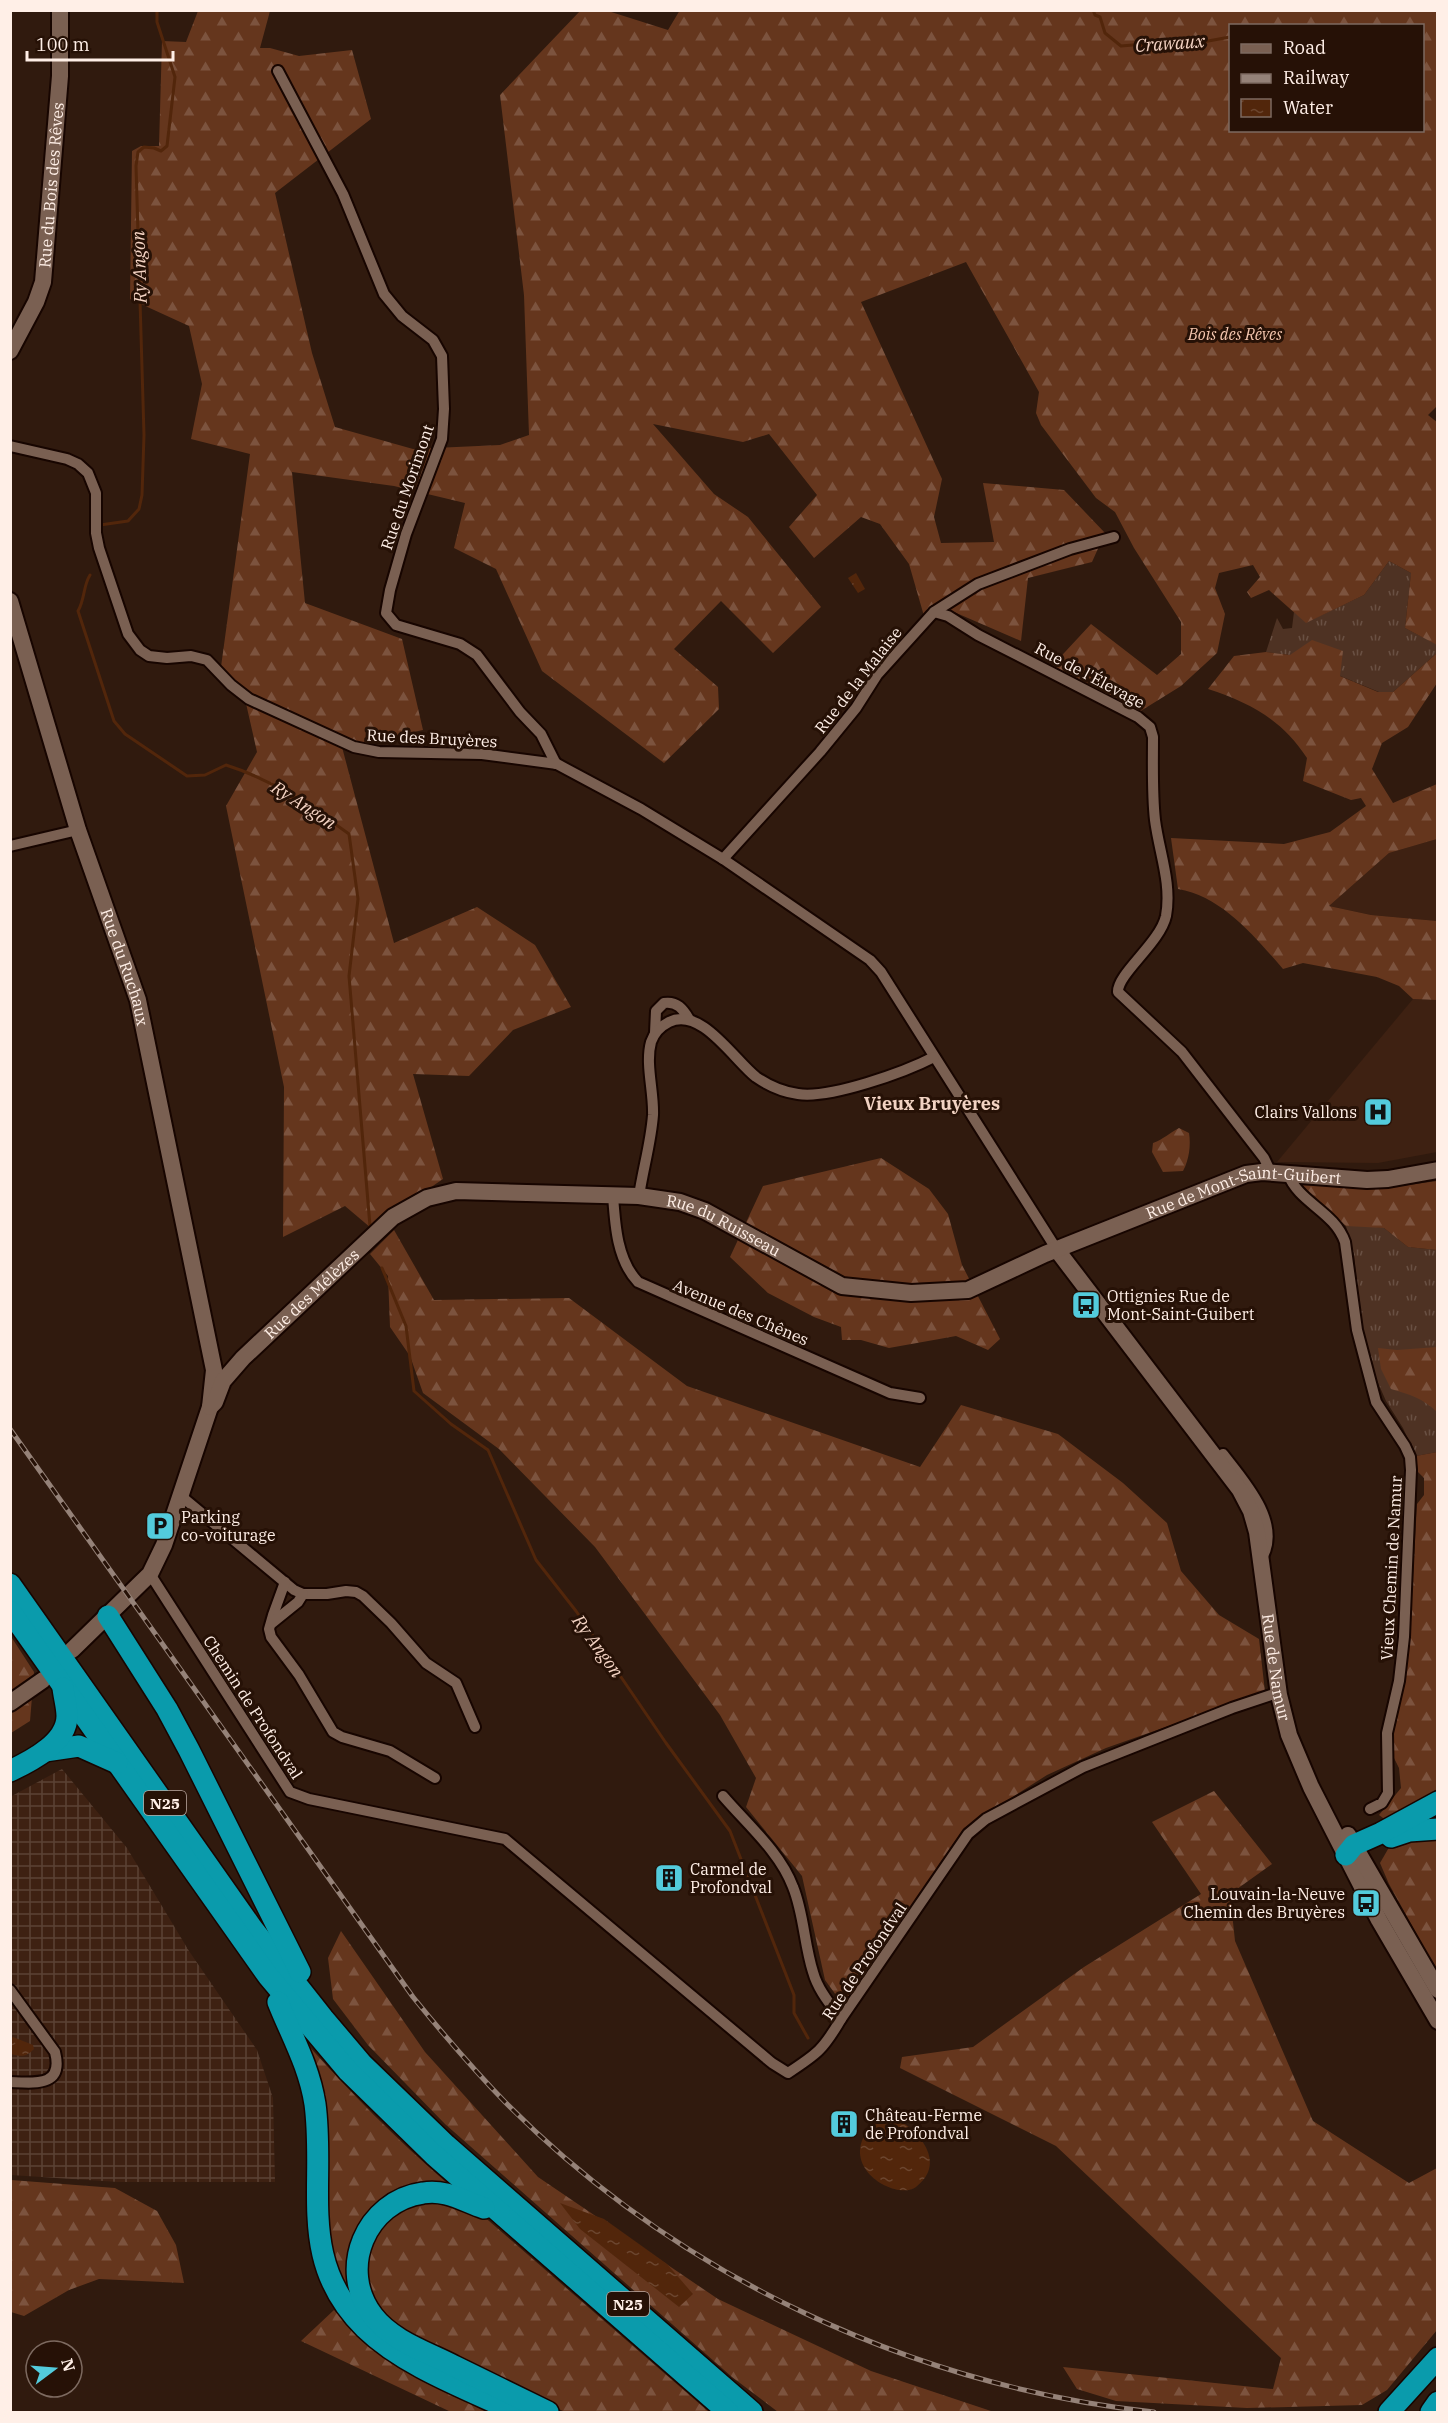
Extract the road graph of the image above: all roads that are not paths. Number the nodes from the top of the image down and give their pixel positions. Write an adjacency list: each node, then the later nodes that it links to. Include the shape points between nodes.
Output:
1 (60, 10): 3 (street, Rue du Bois des Rêves, via 60,76 43,282)
2 (278, 71): 8 (street, Rue du Morimont, via 343,194 384,294 402,316 433,340 442,356 442,439 406,534 386,613 396,625 460,644 477,655 541,734)
3 (10, 351)
4 (10, 446): 8 (street, Rue des Bruyères, via 67,459 88,473 96,493 99,548 128,634 145,654 158,658 203,658 249,699 354,747 387,752 482,754)
5 (1114, 537): 7 (street, Rue de la Malaise, via 1070,549 978,584)
6 (10, 601): 9 (street, Rue du Ruchaux)
7 (934, 612): 11 (street, Rue de la Malaise, via 877,675 820,752); 16 (street, Rue de l'Élevage, via 1138,717 1150,727 1155,816 1167,882 1167,910 1160,933 1120,981 1118,992 1187,1057 1264,1158)
8 (556, 764): 11 (street)
9 (78, 830): 10 (street); 22 (street, Rue du Ruchaux, via 138,1000 209,1343)
10 (10, 846)
11 (723, 859): 14 (street, via 873,963)
12 (689, 1020): 13 (street, via 671,1021); 13 (street, via 678,1005 664,1003 656,1011); 14 (street, via 704,1027 763,1082 798,1094 842,1090)
13 (655, 1033): 19 (street, via 650,1052 652,1117)
14 (934, 1057): 21 (street)
15 (1437, 1170): 17 (street, Rue de Mont-Saint-Guibert, via 1367,1180)
16 (1271, 1173): 17 (street, Rue de Mont-Saint-Guibert); 21 (street, Rue de Mont-Saint-Guibert, via 1229,1179)
17 (1288, 1174): 43 (street, Vieux Chemin de Namur, via 1301,1193 1341,1231 1357,1330 1376,1402 1410,1457 1412,1470 1405,1627 1399,1681 1387,1733 1388,1793 1382,1803)
18 (613, 1195): 19 (street, Rue du Ruisseau); 20 (street, Rue du Ruisseau, via 456,1191 416,1203); 23 (street, Avenue des Chênes, via 624,1261 638,1282 890,1393)
19 (639, 1196): 21 (street, Rue du Ruisseau, via 680,1202 705,1211 842,1287 911,1293 968,1290)
20 (379, 1228): 22 (street, Rue des Mélèzes, via 243,1358)
21 (1057, 1250): 34 (street, Rue de Namur, via 1247,1504 1262,1558)
22 (220, 1373): 24 (street, Rue des Mélèzes, via 215,1402 210,1407)
23 (920, 1398)
24 (181, 1496): 25 (street, Rue des Mélèzes); 26 (street)
25 (150, 1574): 30 (street, Rue des Mélèzes); 45 (street, Chemin de Profondval, via 290,1792)
26 (285, 1582): 28 (street); 31 (street)
27 (10, 1584): 50 (highway, N25, via 252,1928)
28 (303, 1594): 31 (street); 36 (street, via 346,1591 363,1596 426,1663 456,1683)
29 (10, 1611): 33 (highway, N25)
30 (108, 1616): 32 (street, Rue des Mélèzes); 50 (highway, via 189,1750)
31 (272, 1623): 40 (street, via 271,1637 333,1732 390,1751)
32 (72, 1650)
33 (52, 1682): 35 (street); 37 (highway, via 68,1719); 38 (highway, N25)
34 (1279, 1695): 46 (street, Rue de Namur, via 1283,1721 1306,1772); 51 (street, Rue de Profondval, via 1232,1708 1106,1757 986,1820 968,1834)
35 (10, 1703)
36 (475, 1727)
37 (45, 1751): 38 (highway, via 79,1746); 39 (highway)
38 (118, 1763): 47 (highway, N25)
39 (10, 1771)
40 (435, 1778)
41 (723, 1796): 51 (street, via 786,1871 820,1991)
42 (1437, 1802): 46 (highway)
43 (1370, 1809)
44 (1437, 1829): 46 (highway, via 1414,1830)
45 (505, 1839): 51 (street, Rue de Profondval, via 788,2073 820,2052)
46 (1354, 1852): 49 (street, Rue de Namur); 52 (street, Rue de Namur, via 1379,1920)
47 (268, 1976): 54 (highway, N25, via 348,2071); 58 (highway, via 309,2075 317,2133 317,2221 331,2280 345,2304 388,2347 448,2381)
48 (10, 1990): 53 (street, via 55,2052 57,2062 50,2079 41,2083)
49 (1437, 1990)
50 (323, 2018): 61 (highway, N25, via 362,2064 446,2145)
51 (841, 2019)
52 (1437, 2021)
53 (10, 2082)
54 (502, 2215): 59 (highway, via 442,2192 404,2198 387,2207 365,2233 357,2264 358,2281 373,2315 388,2331); 60 (highway, N25)
55 (1437, 2358): 62 (highway)
56 (1437, 2377): 63 (highway)
57 (1437, 2402): 64 (highway)
58 (516, 2412)
59 (548, 2412)
60 (728, 2412)
61 (752, 2412)
62 (1389, 2412)
63 (1405, 2412)
64 (1431, 2412)

